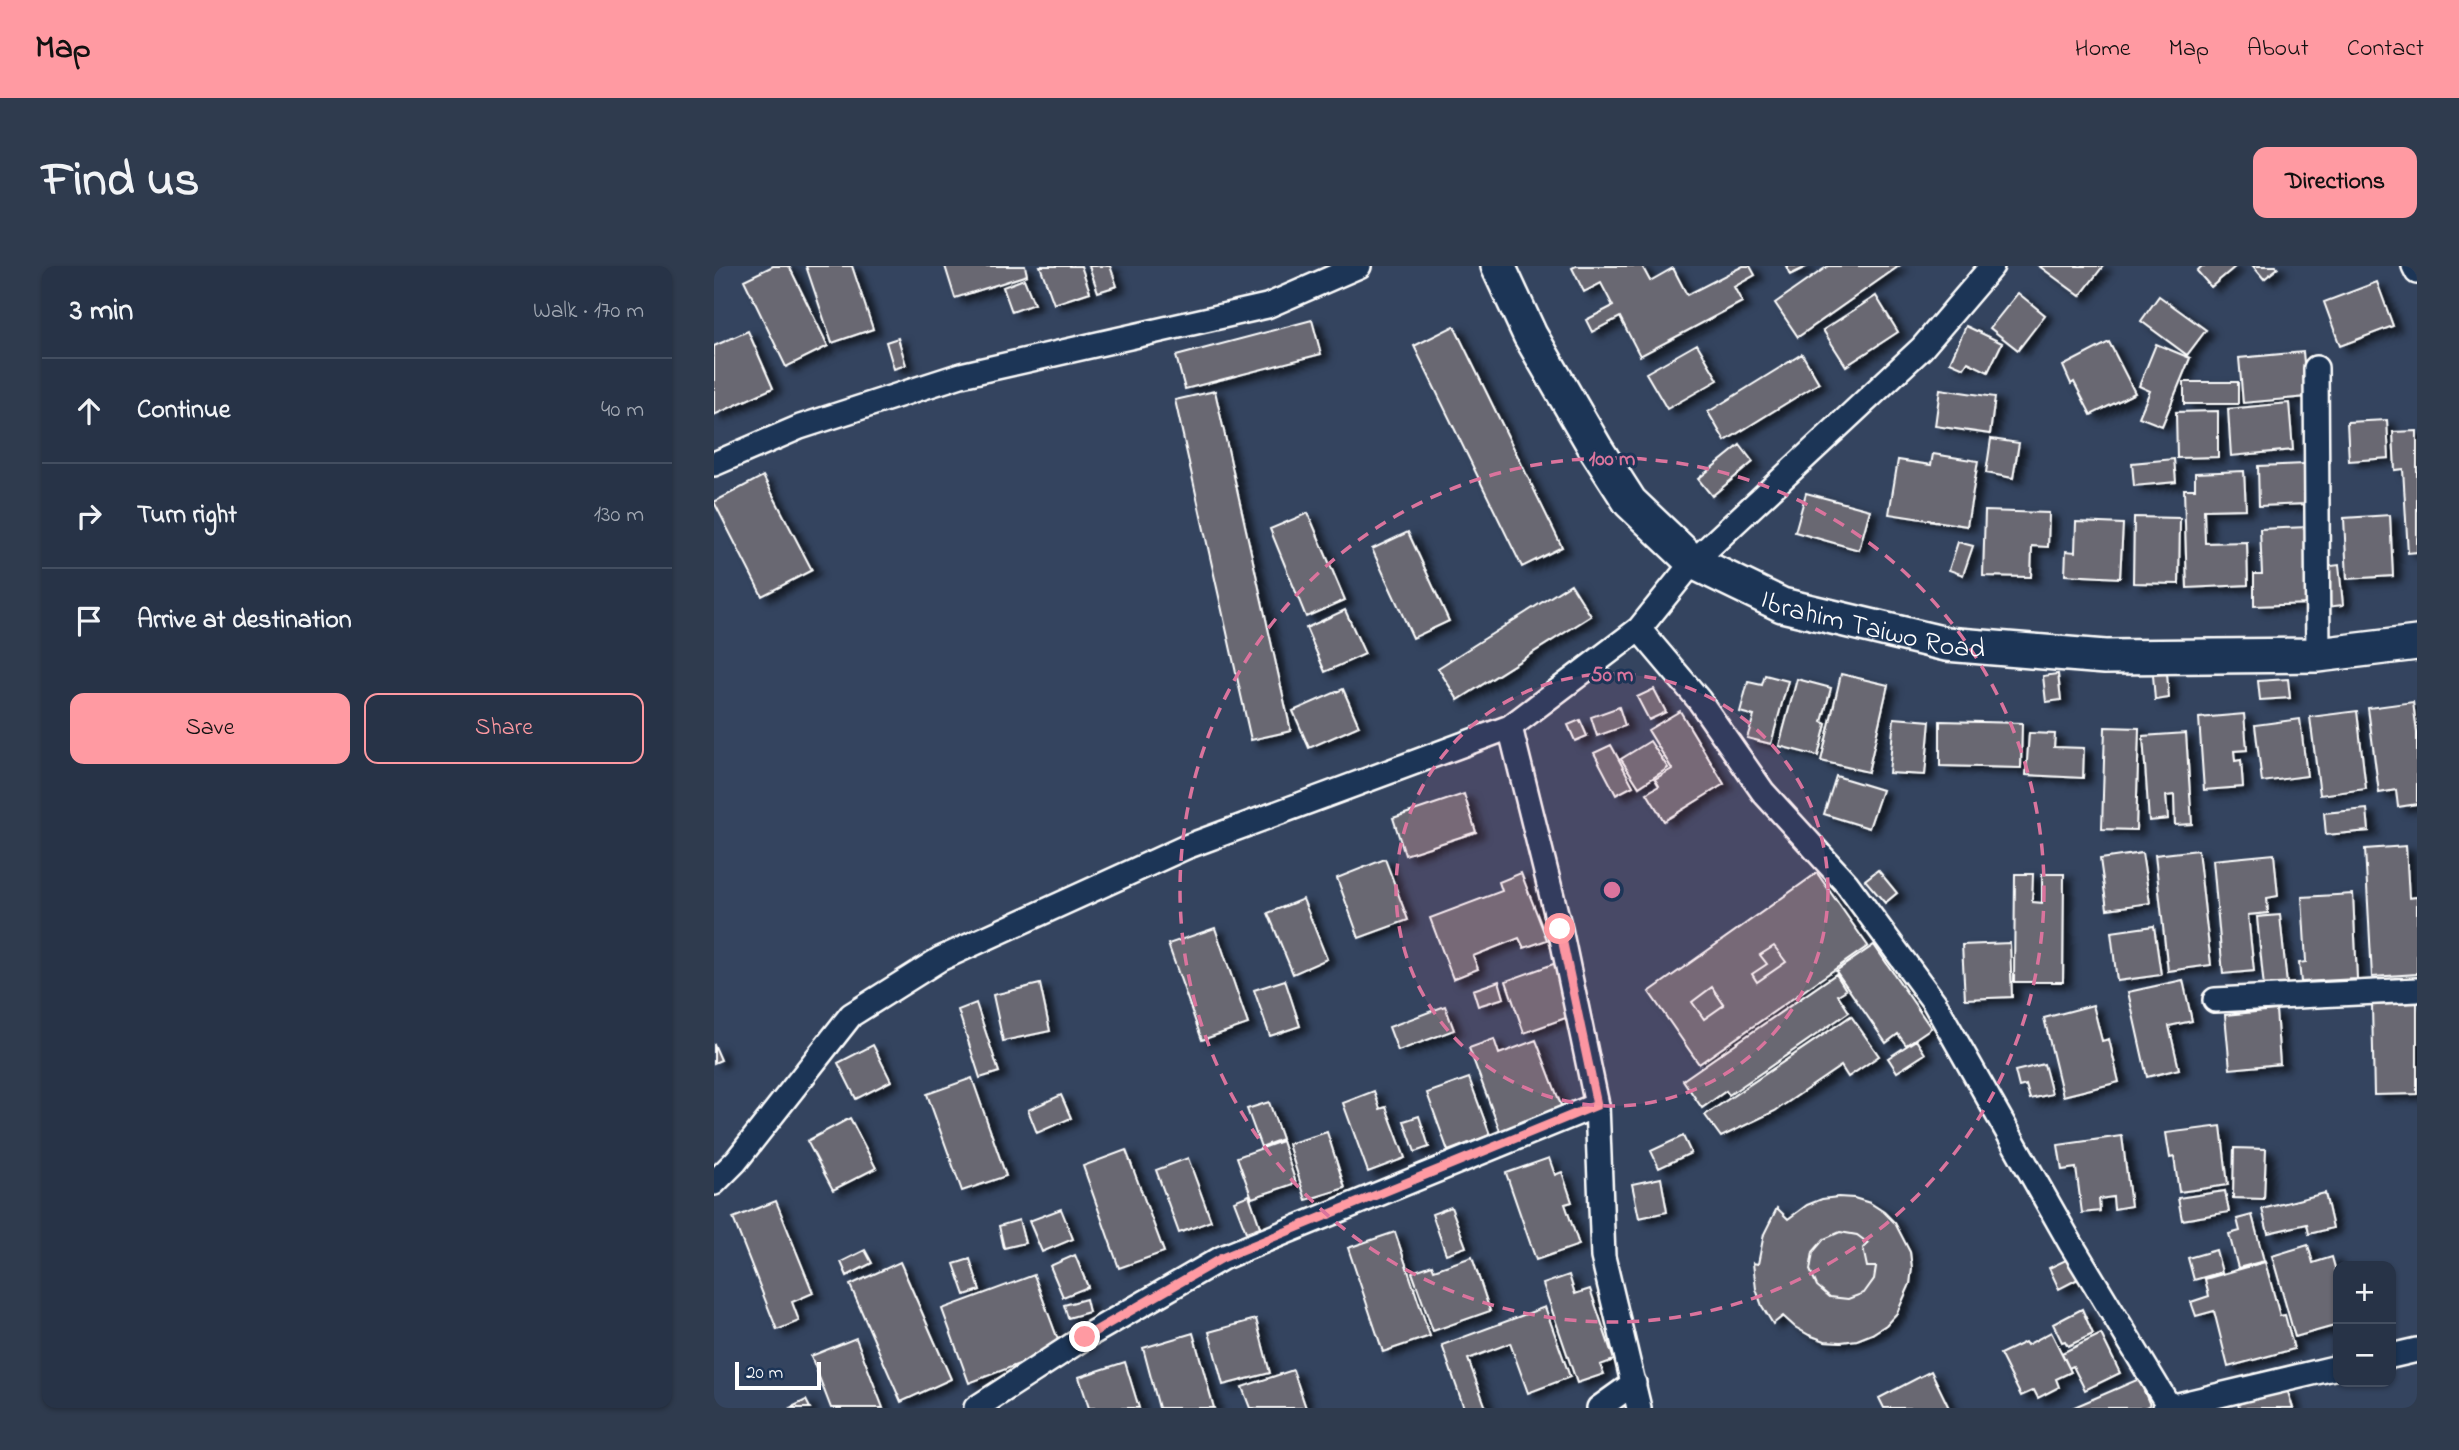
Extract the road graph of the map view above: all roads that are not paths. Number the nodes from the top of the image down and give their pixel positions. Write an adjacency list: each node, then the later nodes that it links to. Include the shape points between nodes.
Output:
1 (1359, 266): 7 (street, via 1267,306 961,375 800,428)
2 (1498, 266): 8 (main road, Ibrahim Taiwo Road, via 1530,335 1630,502)
3 (1992, 266): 8 (street, via 1922,348)
4 (2414, 266): 5 (street)
5 (2417, 272)
6 (2316, 368): 11 (street)
7 (714, 464)
8 (1693, 562): 9 (street); 11 (main road, Ibrahim Taiwo Road, via 1782,605 1946,644 2105,657)
9 (1639, 629): 12 (street); 21 (street, via 1699,700 1763,792 1847,884 1934,1002)
10 (2417, 643): 11 (main road, Ibrahim Taiwo Road)
11 (2318, 655)
12 (1510, 727): 15 (street); 16 (street, via 1186,847 940,959 851,1015 736,1161)
13 (2417, 990): 14 (street)
14 (2215, 1000)
15 (1597, 1105): 20 (street, via 1603,1257); 22 (street, via 1222,1258 1085,1337)
16 (715, 1180)
17 (2417, 1349): 18 (street)
18 (2396, 1355)
19 (2333, 1368): 21 (street)
20 (1634, 1383): 23 (street); 24 (street)
21 (2168, 1407)
22 (976, 1408)
23 (1599, 1408)
24 (1639, 1408)

